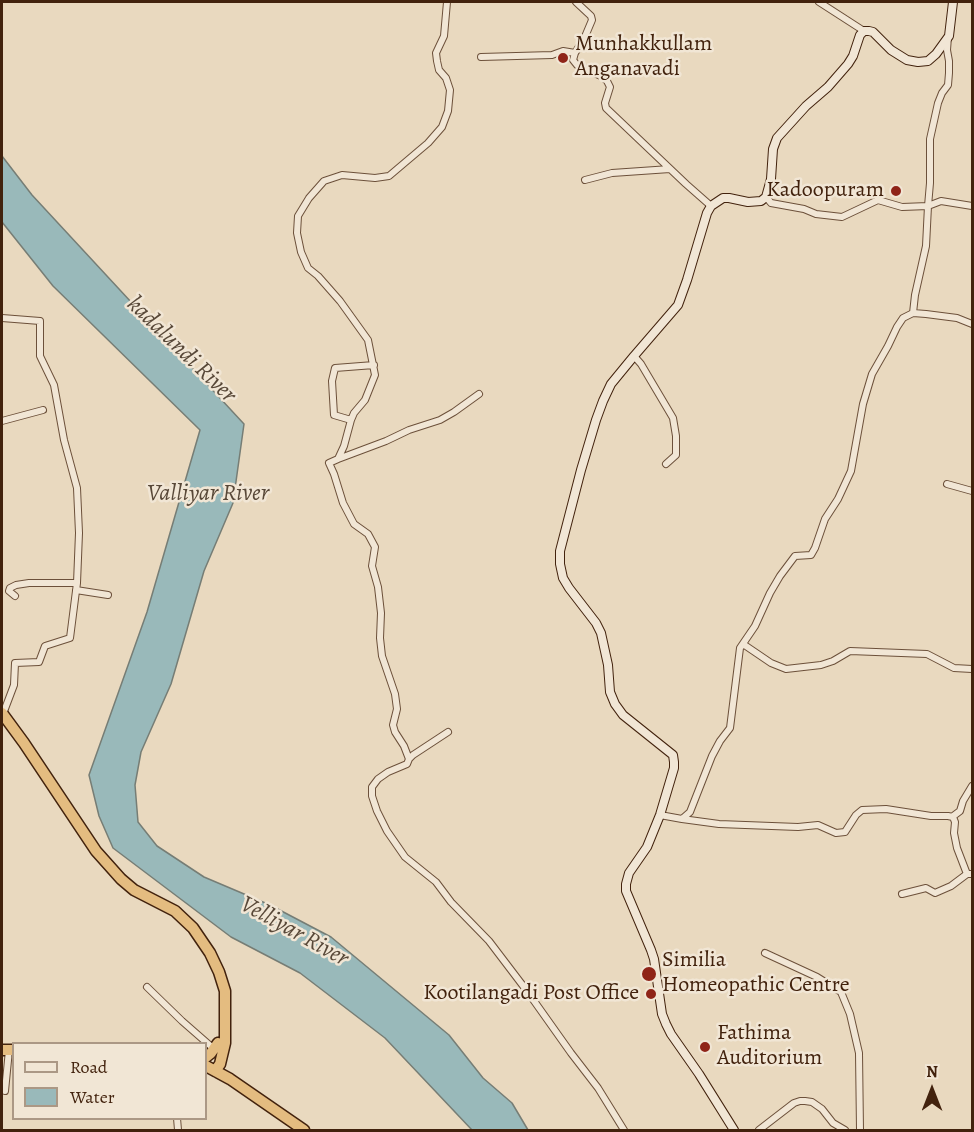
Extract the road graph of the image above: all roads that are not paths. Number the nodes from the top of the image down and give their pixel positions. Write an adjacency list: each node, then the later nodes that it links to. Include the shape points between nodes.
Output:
1 (447, 2): 19 (street, via 444,36 436,53 450,90 442,127 389,176 342,176 324,181 298,216 297,233 308,268 356,321 368,340)
2 (576, 2): 7 (street, via 592,20)
3 (819, 2): 5 (street)
4 (953, 2): 6 (main road)
5 (864, 31): 6 (main road, via 873,32 894,53 918,62 928,61); 11 (main road, via 848,64 777,138)
6 (948, 36): 13 (street, via 948,85 938,103 930,139)
7 (575, 53): 8 (street); 9 (street, via 573,60 577,65 607,81 610,87 606,108)
8 (482, 57)
9 (670, 169): 10 (street, via 612,173); 12 (street)
10 (585, 180)
11 (765, 197): 12 (main road, via 748,202 723,198); 13 (street, via 771,203 842,217 878,200 902,207)
12 (711, 206): 18 (main road, via 678,304)
13 (928, 206): 14 (street, via 941,201); 15 (street, via 926,246)
14 (972, 206)
15 (914, 313): 17 (street, via 957,318); 31 (street, via 903,318 872,374 851,471 825,519 815,548 811,555 795,556 785,569)
16 (2, 318): 28 (street, via 40,321 40,356 54,385 77,488)
17 (972, 324)
18 (634, 356): 25 (street, via 673,418 676,455); 37 (main road, via 611,384 596,420 567,522 560,564 569,588 602,633 615,704 672,754 674,768)
19 (374, 365): 22 (street, via 370,389); 22 (street, via 335,368 334,416)
20 (479, 394): 24 (street, via 440,420)
21 (43, 410): 23 (street)
22 (351, 420): 24 (street)
23 (2, 421)
24 (338, 459): 35 (street, via 329,463 343,503 354,524 368,534 375,547 372,566 381,613 382,656 397,709 394,732)
25 (666, 464)
26 (947, 484): 27 (street)
27 (972, 491)
28 (76, 586): 29 (street); 30 (street, via 16,585 9,591); 33 (street, via 70,638 45,646 39,662 15,663 14,685)
29 (108, 595)
30 (15, 596)
31 (743, 644): 32 (street, via 786,669 833,661 850,651 927,654 954,668); 39 (street, via 730,728 712,756 690,812)
32 (972, 669)
33 (2, 717): 44 (highway, via 91,855 116,885 171,917 204,957 218,992)
34 (448, 732): 35 (street)
35 (410, 759): 50 (street, via 372,787 377,811 387,831 405,856 436,882 489,941 598,1088)
36 (972, 786): 38 (street, via 960,812)
37 (660, 815): 39 (street); 51 (main road, via 647,847 629,873 626,891 654,959 666,1024)
38 (952, 817): 39 (street, via 862,810 844,832 836,833 818,825 739,825); 40 (street, via 957,848)
39 (682, 819)
40 (970, 874): 41 (street, via 935,893 926,888)
41 (902, 894)
42 (765, 953): 54 (street, via 841,992 860,1053)
43 (147, 987): 44 (street)
44 (216, 1048): 46 (highway, via 218,1052); 47 (highway)
45 (8, 1050): 48 (street)
46 (210, 1068): 47 (highway)
47 (230, 1079): 49 (highway)
48 (5, 1091)
49 (297, 1128)
50 (624, 1131)
51 (734, 1131)
52 (759, 1131): 53 (street, via 800,1101 812,1102)
53 (844, 1131)
54 (860, 1131)

